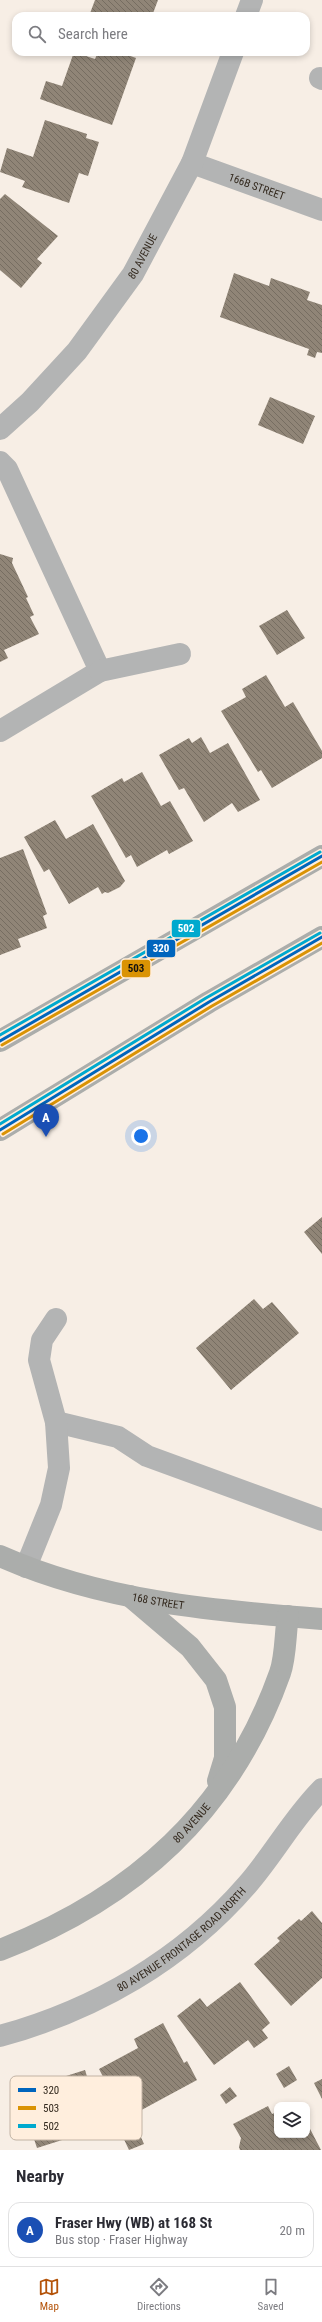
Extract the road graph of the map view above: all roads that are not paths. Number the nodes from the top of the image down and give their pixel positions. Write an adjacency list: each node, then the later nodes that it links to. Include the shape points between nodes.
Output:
1 (252, 0): 2 (street)
2 (248, 12)
3 (232, 56): 4 (street, 80 AVENUE)
4 (192, 162): 5 (street, 166B STREET); 6 (street, 80 AVENUE, via 133,274 72,356 30,402)
5 (322, 210)
6 (0, 428)
7 (0, 462): 9 (street, via 7,469)
8 (180, 654): 9 (street)
9 (100, 671): 10 (street)
10 (0, 731)
11 (322, 856): 13 (main road)
12 (322, 937): 14 (main road, via 209,1002)
13 (0, 1041)
14 (0, 1130)
15 (56, 1319): 16 (street, via 42,1340 39,1360)
16 (56, 1422): 17 (street, via 118,1437 147,1456); 19 (street, via 59,1454 57,1480 49,1511)
17 (322, 1520)
18 (0, 1556): 19 (main road, 168 STREET)
19 (26, 1567): 20 (main road, 168 STREET)
20 (129, 1596): 21 (main road, 168 STREET, via 230,1612); 24 (main road, via 190,1647 216,1680 224,1707 225,1758)
21 (288, 1616): 22 (main road, 168 STREET); 24 (main road, 80 AVENUE, via 280,1672 248,1746)
22 (322, 1619)
23 (322, 1789): 26 (street, 80 AVENUE FRONTAGE ROAD NORTH, via 238,1896 175,1952 133,1981 97,2000 34,2026)
24 (212, 1799): 25 (main road, 80 AVENUE, via 174,1844 132,1880 80,1914)
25 (0, 1950)
26 (0, 2036)

